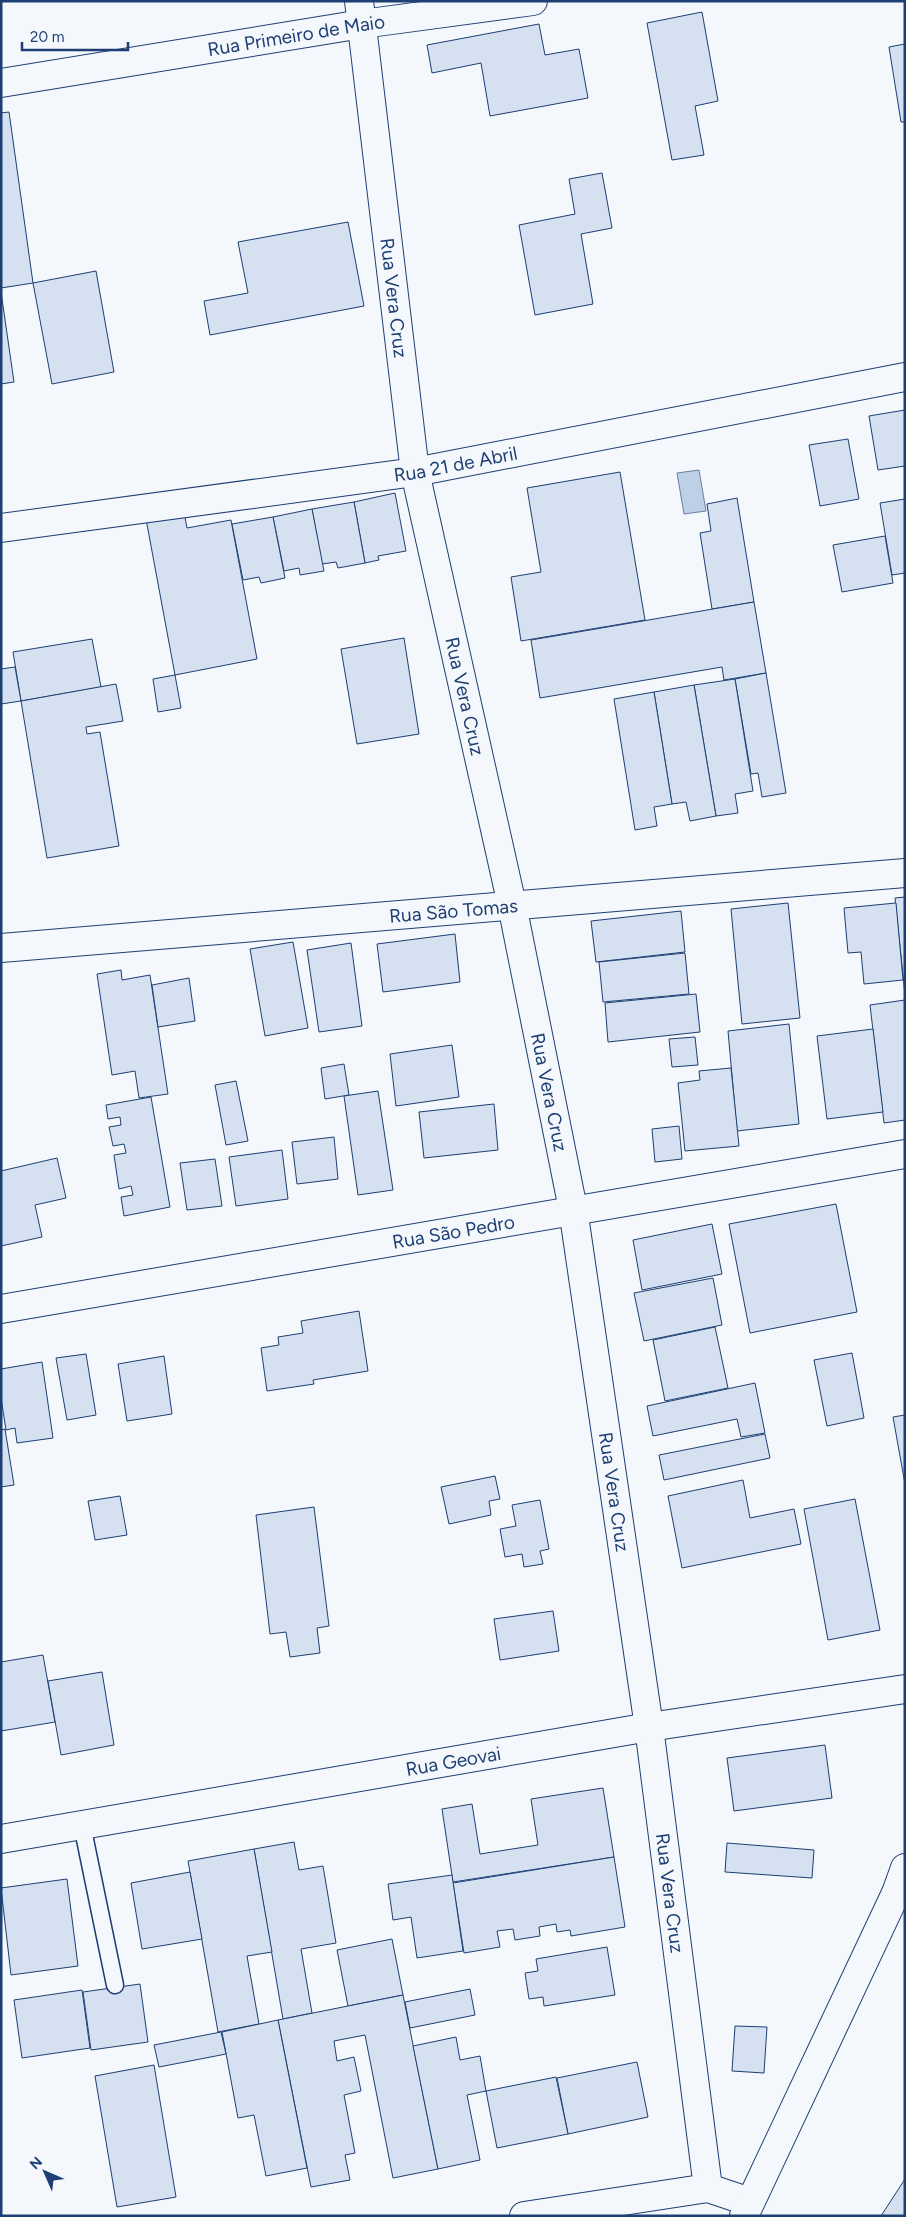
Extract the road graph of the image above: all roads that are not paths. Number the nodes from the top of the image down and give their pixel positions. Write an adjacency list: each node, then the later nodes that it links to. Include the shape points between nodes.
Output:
1 (532, 1): 2 (street, Rua Primeiro de Maio)
2 (361, 13): 3 (street, Rua Primeiro de Maio); 5 (street, Rua Vera Cruz)
3 (1, 83)
4 (905, 377): 5 (street, Rua 21 de Abril)
5 (415, 472): 6 (street, Rua 21 de Abril); 8 (street, Rua Vera Cruz)
6 (1, 528)
7 (905, 873): 8 (street, Rua São Tomas)
8 (512, 905): 9 (street, Rua São Tomas); 11 (street, Rua Vera Cruz)
9 (1, 948)
10 (905, 1154): 11 (street, Rua São Pedro)
11 (573, 1209): 12 (street, Rua São Pedro); 14 (street, Rua Vera Cruz)
12 (1, 1309)
13 (905, 1689): 14 (street, Rua Geovai)
14 (649, 1727): 15 (street, Rua Geovai); 20 (street, Rua Vera Cruz)
15 (82, 1825): 16 (street, Rua Geovai); 19 (lane)
16 (1, 1839)
17 (905, 1868): 18 (street)
18 (900, 1896): 21 (street)
19 (115, 1985)
20 (708, 2188): 21 (street); 22 (street)
21 (747, 2209)
22 (524, 2216)

